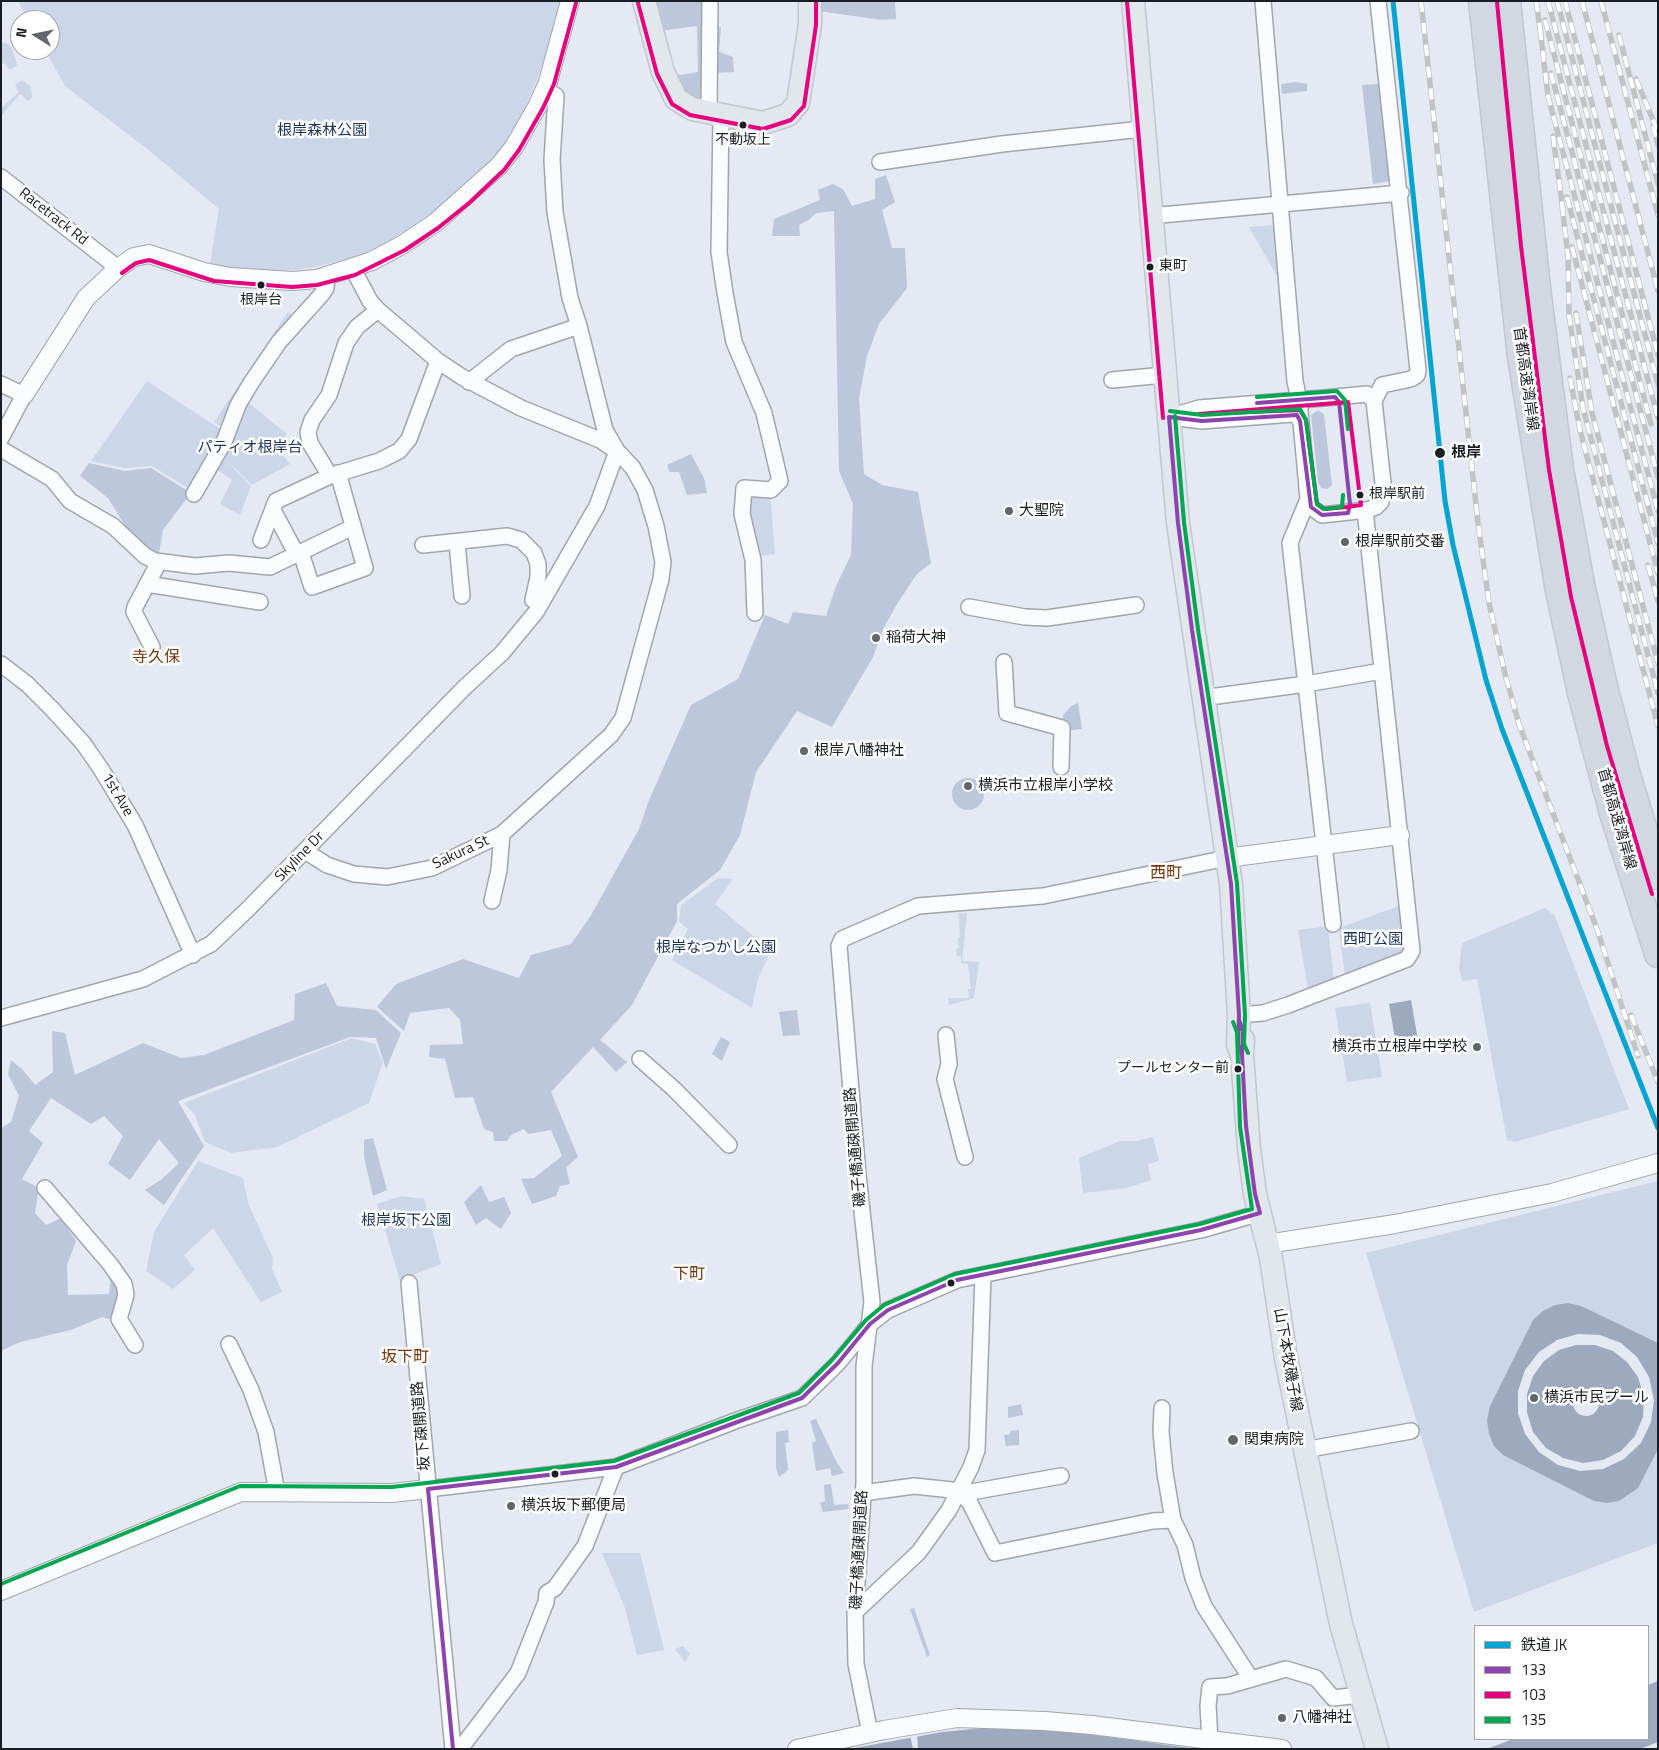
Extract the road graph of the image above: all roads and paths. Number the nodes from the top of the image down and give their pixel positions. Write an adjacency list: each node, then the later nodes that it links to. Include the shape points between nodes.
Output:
1 (570, 1): 10 (street)
2 (644, 1): 11 (main road, via 669,87 676,99 684,105)
3 (710, 1): 11 (street)
4 (810, 1): 11 (main road, via 810,24 798,103 794,110 763,123)
5 (1133, 1): 12 (main road, 山下本牧磯子線)
6 (1263, 1): 16 (street)
7 (1378, 1): 15 (street)
8 (1482, 1): 69 (highway, 首都高速湾岸線, via 1521,357 1559,591 1581,693 1612,810)
9 (1507, 1): 66 (highway, 首都高速湾岸線, via 1537,288 1564,488 1603,682)
10 (546, 89): 19 (street, via 514,147 465,198 402,246); 22 (street, via 556,96 552,160 554,203 568,289)
11 (715, 115): 53 (street, via 718,252 725,293 734,342 764,413 780,481 771,490 744,488 742,514 753,560)
12 (1142, 129): 13 (street, via 1002,144); 17 (main road, 山下本牧磯子線)
13 (880, 162)
14 (1, 178): 18 (street, Racetrack Rd)
15 (1400, 193): 16 (street); 30 (street, via 1418,375 1382,385)
16 (1281, 203): 17 (street); 29 (street)
17 (1150, 216): 24 (main road, 山下本牧磯子線)
18 (111, 263): 20 (street, via 149,254 230,277 292,282); 28 (street, via 74,314)
19 (354, 269): 20 (street); 21 (street, via 361,286)
20 (327, 276): 37 (street, via 322,294 278,342 251,383 238,405 224,442)
21 (378, 310): 23 (street); 36 (street, via 357,327 346,343 329,395 308,432 310,443)
22 (579, 326): 26 (street, via 511,349); 35 (street, via 600,412)
23 (438, 362): 26 (street); 36 (street, via 408,439 399,451 380,461)
24 (1164, 375): 25 (street); 31 (main road, 山下本牧磯子線)
25 (1112, 380)
26 (470, 382): 35 (street, via 521,408 600,440)
27 (1, 384): 28 (street)
28 (24, 395): 33 (street)
29 (1298, 400): 30 (street, via 1367,394); 31 (street, via 1199,408); 32 (street)
30 (1374, 401): 40 (street, via 1383,495 1376,507)
31 (1169, 417): 32 (street, via 1202,422 1293,414); 59 (main road, 山下本牧磯子線, via 1178,523)
32 (1300, 421): 38 (street)
33 (1, 438)
34 (1, 449): 46 (street, via 52,479 70,501 112,526 145,556)
35 (616, 451): 50 (street, Skyline Dr, via 597,506); 61 (street, Sakura St, via 633,468 645,490 663,562 623,718 611,735)
36 (334, 475): 39 (street, via 276,501); 41 (street)
37 (194, 494)
38 (1308, 499): 40 (street, via 1316,513 1322,515); 58 (street, via 1290,543)
39 (273, 510): 42 (street); 45 (street)
40 (1364, 510): 57 (street)
41 (353, 527): 45 (street); 45 (street, via 365,568 312,586)
42 (261, 540)
43 (457, 543): 44 (street); 48 (street); 50 (street, via 507,536 528,545 538,564 533,600)
44 (423, 544)
45 (299, 554): 46 (street, via 270,566 229,563 195,566)
46 (159, 562): 47 (street)
47 (146, 584): 49 (street); 54 (street, via 134,612)
48 (462, 596)
49 (260, 602)
50 (540, 605): 64 (street, Skyline Dr, via 502,653)
51 (1136, 605): 52 (street, via 1047,618)
52 (969, 607)
53 (755, 613)
54 (152, 647)
55 (1004, 662): 60 (street, via 1007,713 1062,728)
56 (1, 664): 70 (street, 1st Ave, via 52,709 101,769 135,824)
57 (1382, 671): 58 (street); 62 (street)
58 (1306, 684): 59 (street); 63 (street)
59 (1202, 698): 65 (main road, 山下本牧磯子線)
60 (1061, 767)
61 (502, 834): 64 (street, Sakura St, via 432,868 386,878 354,874 327,865); 67 (street)
62 (1400, 835): 63 (street); 71 (street, via 1410,956 1288,1005)
63 (1324, 845): 65 (street); 68 (street)
64 (305, 852): 70 (street, Skyline Dr, via 211,944)
65 (1227, 858): 71 (main road, 山下本牧磯子線); 83 (street, 磯子橋通疎開道路, via 1042,896 918,906 842,939 839,946 871,1290)
66 (1658, 876)
67 (492, 901)
68 (1333, 924)
69 (1658, 954)
70 (193, 955): 72 (street, Skyline Dr, via 143,979)
71 (1239, 1017): 79 (main road, 山下本牧磯子線, via 1238,1045 1242,1054 1249,1149)
72 (1, 1018)
73 (946, 1035): 76 (street, via 949,1064 945,1079)
74 (640, 1059): 75 (street)
75 (729, 1145)
76 (965, 1157)
77 (1658, 1163): 80 (street, via 1552,1193 1370,1229)
78 (45, 1188): 85 (street, via 124,1284 126,1294 119,1319)
79 (1260, 1212): 80 (main road, 山下本牧磯子線); 81 (street, via 1201,1230)
80 (1267, 1244): 88 (main road, 山下本牧磯子線)
81 (983, 1275): 83 (street, via 957,1280 903,1302); 92 (street, via 977,1450)
82 (408, 1283): 91 (street, 坂下疎開道路)
83 (870, 1324): 89 (street, via 802,1398); 94 (street, 磯子橋通疎開道路, via 864,1366)
84 (229, 1344): 93 (street, via 266,1432)
85 (135, 1345)
86 (1162, 1408): 95 (street, via 1165,1473)
87 (1411, 1432): 88 (street)
88 (1304, 1450): 99 (main road, 山下本牧磯子線, via 1341,1624)
89 (616, 1467): 91 (street); 103 (street, via 585,1546 555,1588 547,1593 518,1673)
90 (1061, 1476): 92 (street, via 971,1492)
91 (428, 1489): 93 (street, via 392,1494); 102 (street, 坂下疎開道路)
92 (959, 1490): 94 (street, via 914,1486); 95 (street, via 970,1503 995,1553 1153,1521); 97 (street, via 919,1552)
93 (277, 1493): 96 (street, via 241,1492)
94 (863, 1493): 97 (street, 磯子橋通疎開道路)
95 (1173, 1520): 98 (street, via 1185,1545 1204,1606)
96 (1, 1591)
97 (856, 1612): 101 (street, 磯子橋通疎開道路, via 856,1664)
98 (1251, 1679): 99 (street, via 1286,1669 1316,1678 1333,1698); 100 (street, via 1210,1687)
99 (1361, 1696): 106 (main road, 山下本牧磯子線)
100 (1210, 1740): 101 (street, via 1054,1722 957,1718); 105 (street)
101 (871, 1742): 104 (street)
102 (454, 1749)
103 (460, 1749)
104 (797, 1749)
105 (1282, 1749)
106 (1377, 1749)

